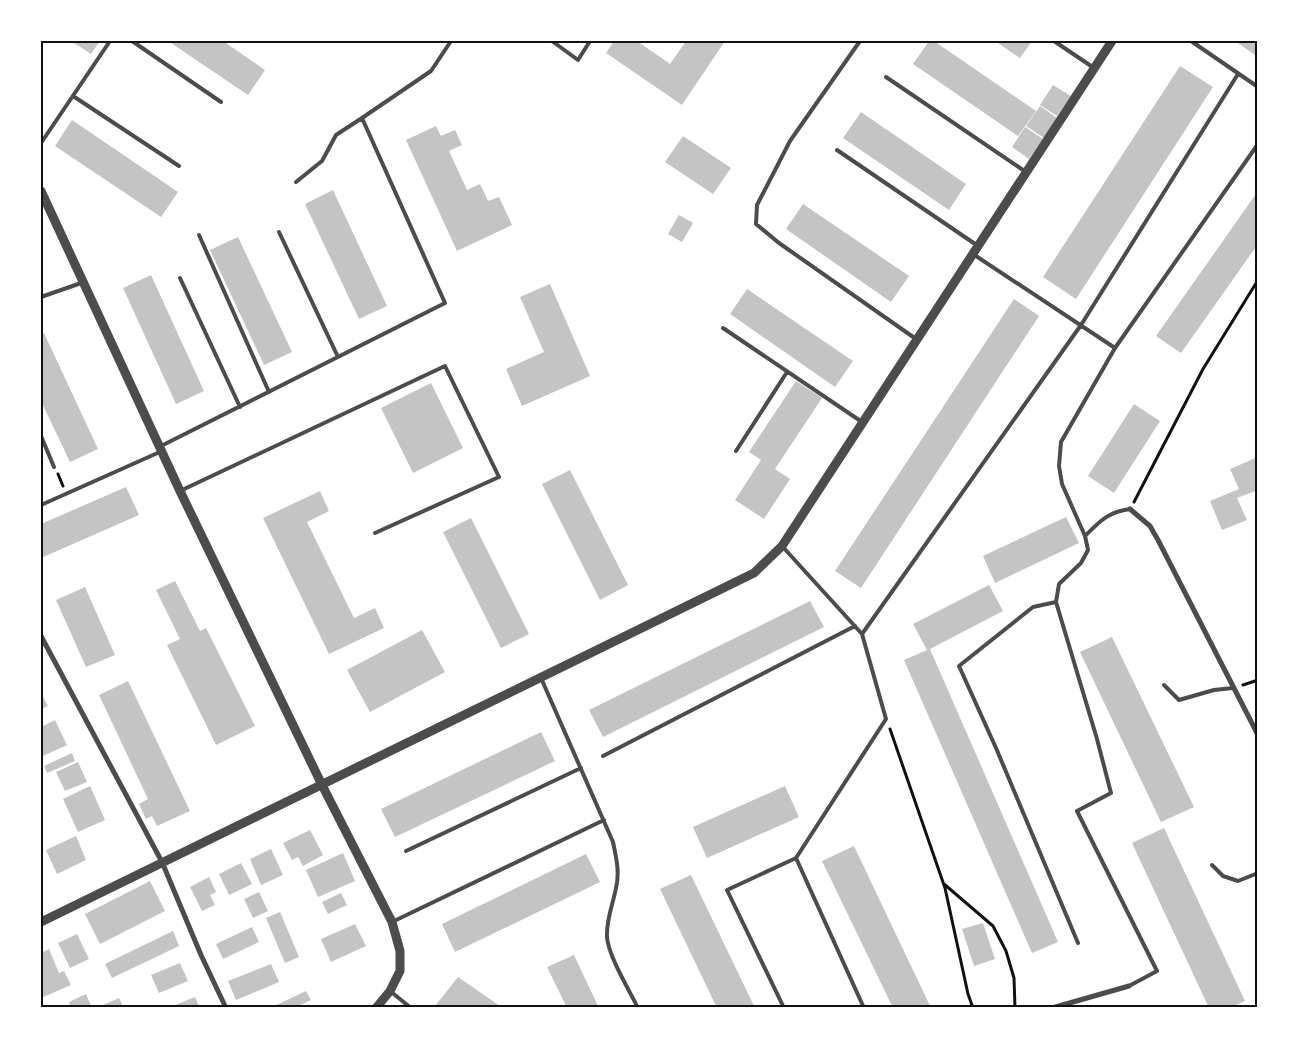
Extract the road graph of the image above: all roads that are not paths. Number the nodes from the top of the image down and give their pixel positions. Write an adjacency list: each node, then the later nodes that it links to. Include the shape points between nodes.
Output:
1 (110, 41): 14 (lane)
2 (132, 41): 15 (lane)
3 (451, 41): 16 (lane, via 431,71)
4 (552, 41): 5 (lane, via 578,60)
5 (590, 41)
6 (860, 41): 32 (lane, via 790,141 757,205 756,224)
7 (1054, 41): 10 (lane)
8 (1112, 41): 10 (street)
9 (1191, 41): 11 (lane)
10 (1094, 68): 21 (street)
11 (1238, 74): 13 (lane); 30 (lane)
12 (886, 77): 21 (lane)
13 (1258, 87)
14 (73, 96): 17 (lane); 20 (lane)
15 (221, 102)
16 (362, 118): 22 (lane, via 336,135 322,161); 34 (lane, via 445,303)
17 (41, 143)
18 (1258, 144): 33 (lane)
19 (837, 150): 26 (lane)
20 (179, 166)
21 (1026, 172): 26 (street)
22 (296, 182)
23 (41, 191): 28 (street)
24 (279, 232): 34 (lane)
25 (198, 235): 36 (lane)
26 (975, 250): 30 (lane); 32 (street)
27 (180, 278): 37 (lane)
28 (84, 282): 29 (lane); 40 (street)
29 (41, 297)
30 (1081, 325): 33 (lane); 51 (lane)
31 (723, 328): 35 (lane)
32 (916, 340): 38 (street)
33 (1115, 348): 47 (lane, via 1061,442 1059,466 1062,484)
34 (338, 357): 36 (lane)
35 (788, 372): 38 (lane); 41 (lane)
36 (269, 392): 37 (lane)
37 (240, 407): 40 (lane)
38 (863, 422): 48 (street)
39 (41, 436): 42 (lane)
40 (161, 449): 43 (street); 44 (lane)
41 (736, 451)
42 (54, 466)
43 (180, 491): 46 (lane, via 445,366 499,477); 59 (street)
44 (41, 505)
45 (1130, 509): 47 (lane, via 1103,518); 55 (street, via 1150,526)
46 (375, 533)
47 (1085, 536): 49 (lane, via 1088,550 1081,563 1059,584)
48 (782, 546): 50 (lane); 53 (street, via 754,573)
49 (1056, 602): 68 (lane, via 1033,607 959,666); 69 (lane, via 1111,793 1077,811 1157,971)
50 (855, 626): 51 (lane); 57 (lane)
51 (862, 634): 62 (lane, via 886,719)
52 (41, 636): 63 (street)
53 (541, 678): 58 (lane); 59 (street)
54 (1164, 685): 55 (lane, via 1179,700)
55 (1233, 688): 56 (street)
56 (1258, 735)
57 (603, 756)
58 (581, 768): 60 (lane); 61 (lane)
59 (322, 785): 63 (street); 67 (street)
60 (604, 820): 67 (lane); 74 (lane, via 618,865 606,938 616,966)
61 (406, 851)
62 (796, 858): 75 (lane, via 727,890); 76 (lane)
63 (162, 862): 66 (street); 71 (street)
64 (1212, 865): 65 (lane, via 1223,876 1238,882)
65 (1258, 873)
66 (41, 922)
67 (392, 922): 70 (street, via 400,952 400,971)
68 (1078, 944)
69 (1129, 986): 77 (street)
70 (390, 991): 72 (street); 73 (lane)
71 (226, 1008)
72 (376, 1008)
73 (411, 1008)
74 (638, 1008)
75 (784, 1008)
76 (864, 1008)
77 (1052, 1008)

